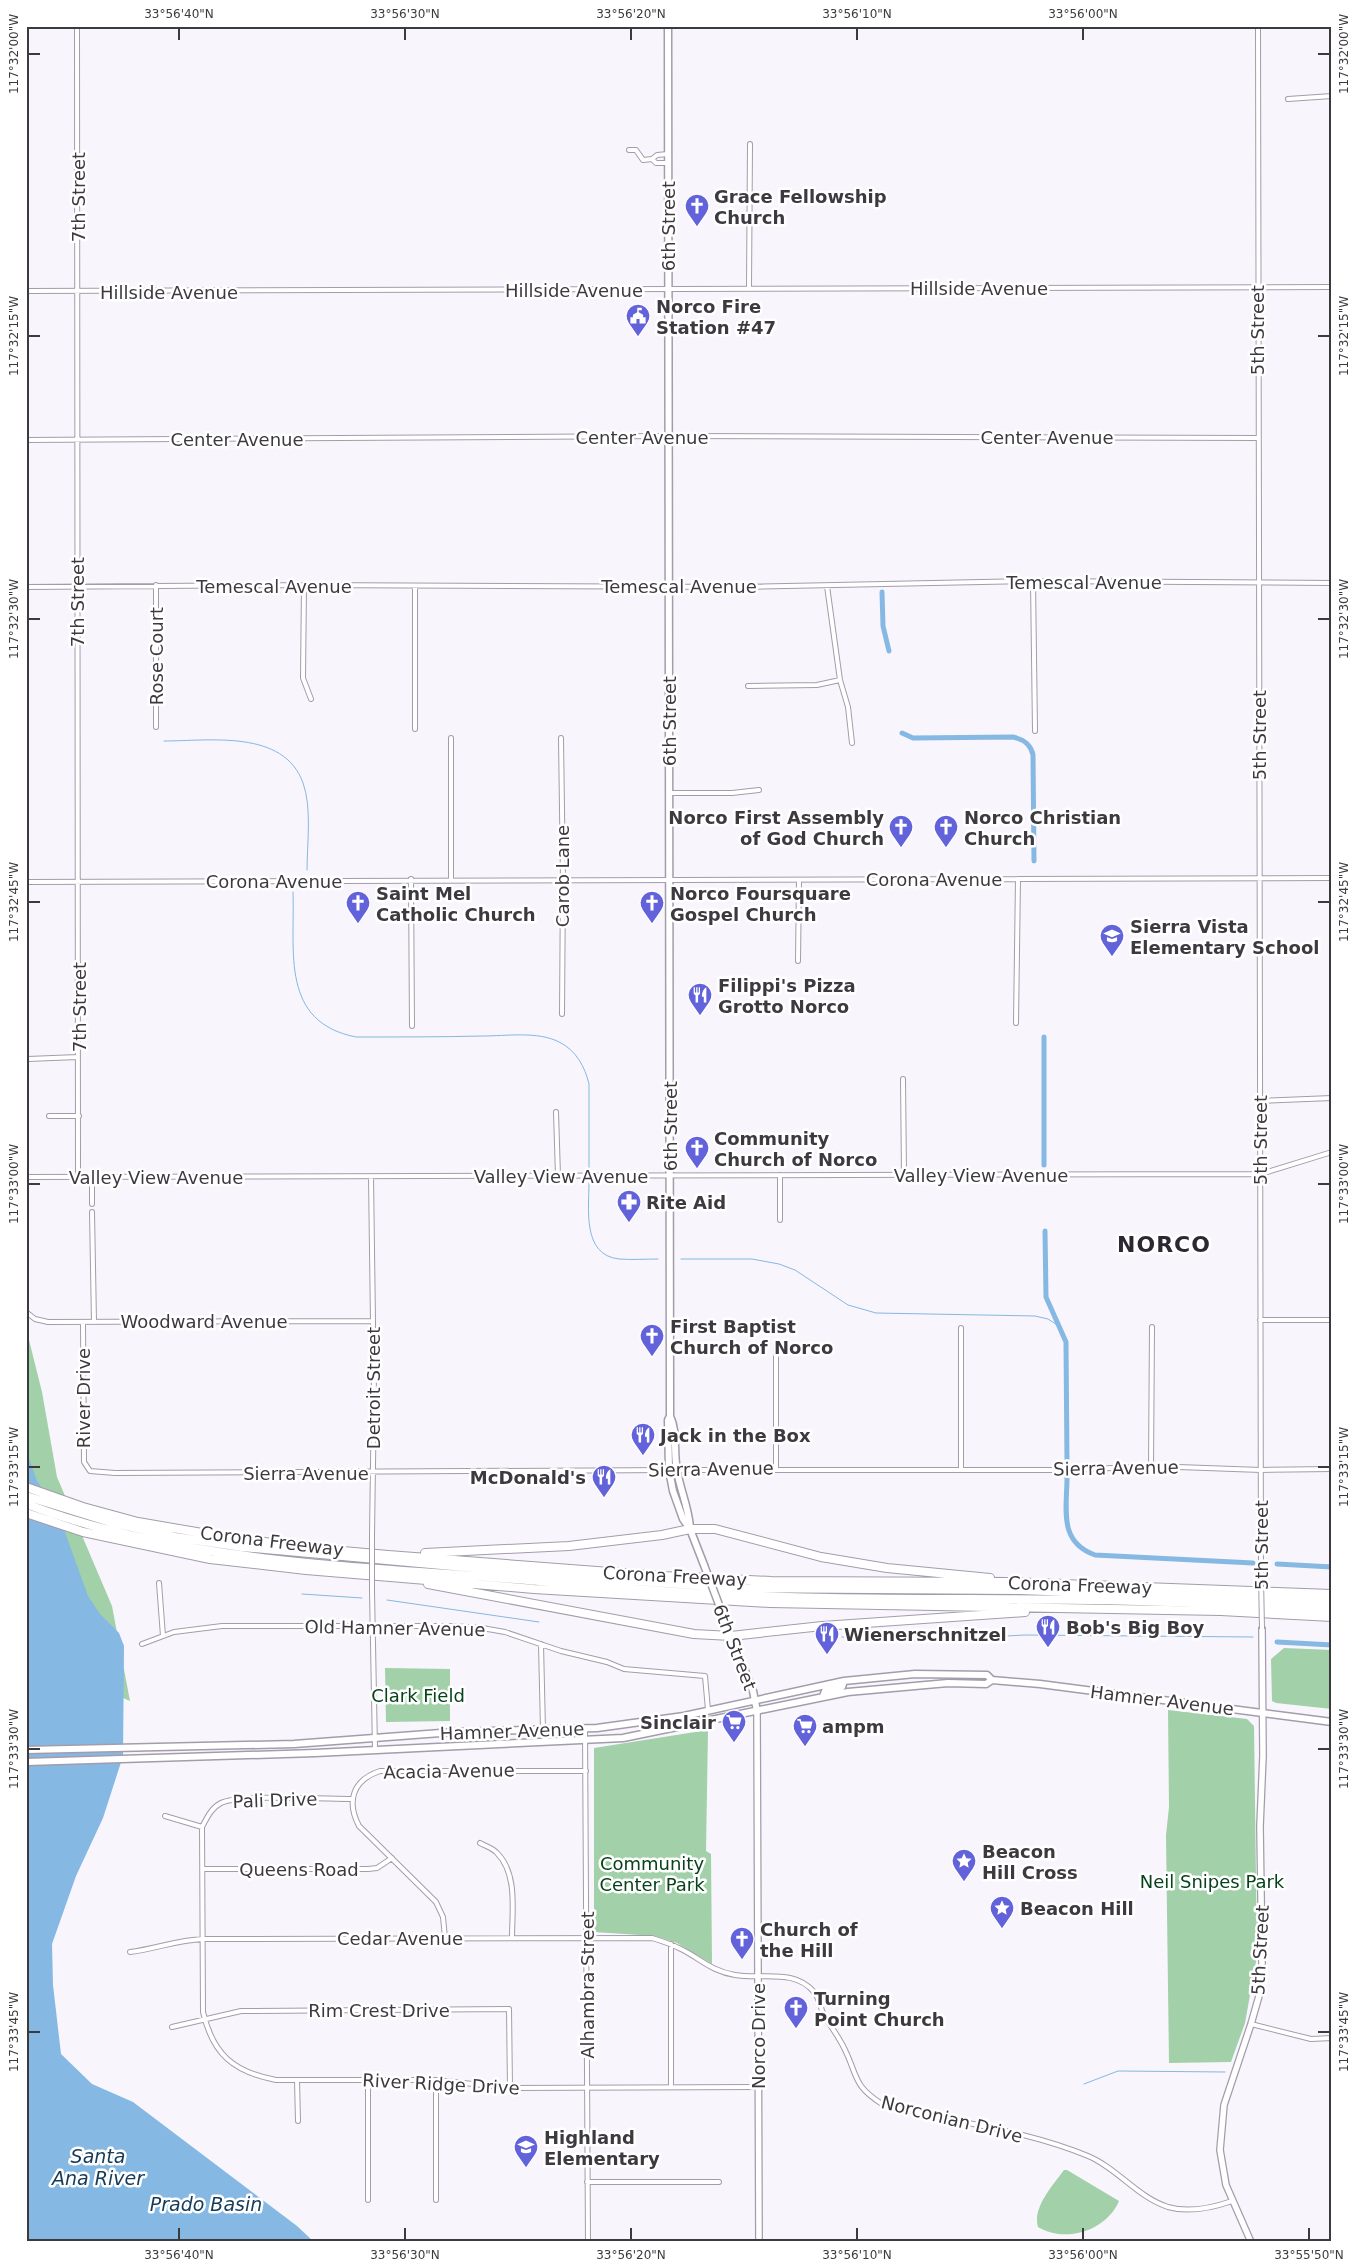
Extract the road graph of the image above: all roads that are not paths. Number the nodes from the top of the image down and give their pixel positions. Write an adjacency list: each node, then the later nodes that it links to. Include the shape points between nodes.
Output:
1 (77, 26): 16 (street, 7th Street)
2 (668, 26): 8 (main road, 6th Street)
3 (1258, 26): 12 (street, 5th Street)
4 (1332, 96): 5 (street)
5 (1288, 98)
6 (750, 144): 11 (street)
7 (629, 150): 9 (street, via 636,150 643,160)
8 (668, 154): 9 (street); 10 (main road, 6th Street)
9 (652, 159): 10 (street, via 656,163)
10 (668, 163): 14 (main road, 6th Street)
11 (750, 288): 12 (street, Hillside Avenue); 14 (street, Hillside Avenue)
12 (1257, 288): 13 (street, Hillside Avenue); 18 (street, 5th Street)
13 (1332, 288)
14 (668, 290): 16 (street, Hillside Avenue); 17 (main road, 6th Street)
15 (26, 291): 16 (street, Hillside Avenue)
16 (78, 292): 20 (street, 7th Street)
17 (668, 436): 18 (street, Center Avenue); 20 (street, Center Avenue); 28 (main road, 6th Street)
18 (1257, 438): 22 (street, 5th Street)
19 (26, 440): 20 (street, Center Avenue)
20 (77, 440): 26 (street, 7th Street)
21 (1033, 581): 22 (street, Temescal Avenue); 29 (street, Temescal Avenue); 36 (street)
22 (1259, 583): 23 (street, Temescal Avenue); 42 (street, 5th Street)
23 (1332, 583)
24 (156, 585): 25 (street, Temescal Avenue); 26 (street, Temescal Avenue); 34 (street, Rose Court)
25 (304, 585): 27 (street, Temescal Avenue); 33 (street, via 303,678)
26 (78, 586): 30 (street, Temescal Avenue); 51 (street, 7th Street)
27 (415, 586): 28 (street, Temescal Avenue); 35 (street)
28 (668, 586): 29 (street, Temescal Avenue); 41 (main road, 6th Street)
29 (827, 586): 31 (street)
30 (26, 587)
31 (840, 680): 32 (street, via 817,685); 39 (street, via 848,707)
32 (748, 686)
33 (311, 699)
34 (156, 728)
35 (415, 729)
36 (1035, 731)
37 (451, 738): 45 (street)
38 (561, 738): 47 (street, Carob Lane)
39 (852, 743)
40 (759, 790): 41 (street, via 732,794)
41 (669, 793): 48 (main road, 6th Street)
42 (1260, 878): 43 (street, Corona Avenue); 46 (street, Corona Avenue); 60 (street, 5th Street)
43 (1332, 878)
44 (411, 879): 45 (street, Corona Avenue); 51 (street, Corona Avenue); 55 (street)
45 (451, 879): 47 (street, Corona Avenue)
46 (1018, 879): 49 (street, Corona Avenue); 54 (street)
47 (563, 880): 48 (street, Corona Avenue); 53 (street, Carob Lane)
48 (669, 880): 49 (street, Corona Avenue); 65 (main road, 6th Street)
49 (799, 880): 52 (street)
50 (26, 882): 51 (street, Corona Avenue)
51 (80, 882): 56 (street, 7th Street)
52 (798, 961)
53 (562, 1014)
54 (1016, 1023)
55 (412, 1026)
56 (78, 1057): 57 (street); 63 (street, 7th Street)
57 (28, 1059)
58 (903, 1079): 69 (street)
59 (1332, 1098): 60 (street)
60 (1260, 1101): 66 (street, 5th Street)
61 (556, 1112): 68 (street)
62 (49, 1116): 63 (street)
63 (79, 1116): 71 (street, 7th Street)
64 (1332, 1152): 66 (street, Valley View Avenue)
65 (670, 1174): 67 (street, Valley View Avenue); 68 (street, Valley View Avenue); 86 (main road, 6th Street)
66 (1261, 1174): 69 (street, Valley View Avenue); 78 (street, 5th Street)
67 (780, 1175): 69 (street, Valley View Avenue); 76 (street)
68 (558, 1176): 73 (street, Valley View Avenue)
69 (904, 1176)
70 (26, 1177): 71 (street, Valley View Avenue)
71 (78, 1177): 72 (street, Valley View Avenue)
72 (92, 1177): 73 (street, Valley View Avenue); 74 (street)
73 (371, 1177): 80 (street, Detroit Street)
74 (92, 1204)
75 (92, 1212): 81 (street)
76 (780, 1220)
77 (26, 1312): 82 (street, Woodward Avenue, via 35,1319 48,1322)
78 (1260, 1320): 79 (street); 93 (street, 5th Street)
79 (1332, 1320)
80 (373, 1321): 81 (street, Woodward Avenue); 95 (street, Detroit Street)
81 (94, 1322): 82 (street, Woodward Avenue)
82 (83, 1323): 94 (street, River Drive, via 84,1462)
83 (1152, 1327): 87 (street)
84 (961, 1328): 88 (street)
85 (776, 1347): 89 (street)
86 (670, 1416): 91 (main road, 6th Street); 92 (main road, 6th Street, via 674,1425)
87 (1151, 1466): 88 (street, Sierra Avenue, via 1074,1470); 93 (street, Sierra Avenue)
88 (961, 1468): 89 (street, Sierra Avenue)
89 (776, 1469): 92 (street, Sierra Avenue)
90 (1332, 1469): 93 (street, Sierra Avenue)
91 (669, 1470): 92 (street, Sierra Avenue); 95 (street, Sierra Avenue); 101 (main road, 6th Street, via 683,1519)
92 (676, 1470): 101 (main road, 6th Street, via 689,1512)
93 (1262, 1470): 112 (street, 5th Street, bridge)
94 (90, 1471): 95 (street, Sierra Avenue)
95 (372, 1473): 111 (street, Detroit Street, bridge)
96 (26, 1487): 100 (highway, Corona Freeway)
97 (26, 1496): 100 (highway)
98 (26, 1504): 100 (highway)
99 (26, 1513): 103 (highway, Corona Freeway, via 83,1532 210,1559)
100 (83, 1514): 102 (highway, Corona Freeway, via 309,1548); 107 (highway, via 175,1537 242,1547 575,1577 739,1588 1020,1590); 109 (highway, via 135,1536 243,1556 691,1593 817,1598 1098,1600)
101 (690, 1529): 102 (highway, via 564,1546); 104 (highway, via 715,1529 821,1557); 114 (main road, 6th Street, bridge)
102 (388, 1555): 104 (highway, Corona Freeway, via 771,1581)
103 (386, 1577): 108 (highway, Corona Freeway, via 770,1604); 114 (highway, via 694,1634)
104 (1010, 1582): 106 (highway, Corona Freeway)
105 (159, 1583): 113 (street)
106 (1332, 1594)
107 (1332, 1602)
108 (1098, 1609): 110 (highway, Corona Freeway); 114 (highway, via 997,1613)
109 (1332, 1610)
110 (1332, 1616)
111 (372, 1626): 113 (street, Old Hamner Avenue, via 222,1626); 116 (street, Old Hamner Avenue, via 482,1628); 127 (street, Detroit Street)
112 (1262, 1629): 123 (street, 5th Street)
113 (163, 1636): 115 (street, Old Hamner Avenue)
114 (731, 1636): 120 (main road, 6th Street)
115 (142, 1644)
116 (541, 1644): 121 (street, Old Hamner Avenue, via 607,1662 624,1670 705,1676); 126 (street)
117 (992, 1680): 118 (main road, Hamner Avenue, via 988,1675 947,1673); 119 (main road, Hamner Avenue, via 986,1684 948,1683); 123 (main road, Hamner Avenue)
118 (844, 1681): 119 (main road, via 842,1687 825,1691); 120 (main road, Hamner Avenue)
119 (823, 1696): 122 (main road, Hamner Avenue)
120 (755, 1699): 121 (main road, Hamner Avenue); 122 (main road, 6th Street)
121 (708, 1710): 125 (main road, Hamner Avenue, via 632,1725)
122 (757, 1710): 128 (main road, Hamner Avenue, via 633,1736); 145 (street, Norco Drive)
123 (1261, 1713): 124 (main road, Hamner Avenue); 147 (street, 5th Street, via 1262,1964)
124 (1332, 1722)
125 (586, 1729): 126 (main road, Hamner Avenue); 128 (street, Alhambra Street)
126 (542, 1730): 127 (main road, Hamner Avenue)
127 (375, 1738): 129 (street, Detroit Street); 130 (main road, Hamner Avenue, via 294,1744)
128 (586, 1739): 129 (main road, Hamner Avenue); 132 (street, Alhambra Street)
129 (375, 1749): 131 (main road, Hamner Avenue)
130 (26, 1750)
131 (26, 1762)
132 (586, 1771): 133 (street, Acacia Avenue, via 380,1770 358,1784); 142 (street, Alhambra Street)
133 (352, 1799): 135 (street, Pali Drive, via 227,1801 209,1813); 137 (street, via 353,1813 359,1826)
134 (165, 1816): 135 (street)
135 (202, 1827): 138 (street)
136 (480, 1843): 140 (street, via 496,1852 505,1864 510,1879)
137 (392, 1858): 138 (street, Queens Road, via 377,1868 368,1869); 139 (street, via 436,1902 443,1917)
138 (203, 1869): 141 (street)
139 (445, 1938): 140 (street, Cedar Avenue); 141 (street, Cedar Avenue)
140 (512, 1938): 142 (street, Cedar Avenue)
141 (203, 1939): 144 (street, Cedar Avenue, via 181,1940 154,1950); 146 (street, River Ridge Drive)
142 (588, 1939): 143 (street, Cedar Avenue, via 652,1938); 156 (street, Alhambra Street)
143 (671, 1944): 145 (street, Norconian Drive, via 710,1968 738,1976); 153 (street)
144 (130, 1952)
145 (758, 1976): 154 (street, Norco Drive); 162 (street, Norconian Drive, via 796,1979 815,1993 847,2053 858,2084 882,2104 1070,2150 1106,2166 1135,2190 1168,2207 1207,2208)
146 (205, 2020): 148 (street, Rim Crest Drive); 150 (street, River Ridge Drive, via 216,2046 236,2067 255,2076); 155 (street, Rim Crest Drive, via 241,2011 509,2009)
147 (1251, 2024): 149 (street, via 1312,2039); 162 (street, 5th Street, via 1222,2118 1222,2167)
148 (172, 2027)
149 (1332, 2038)
150 (297, 2080): 151 (street, River Ridge Drive); 157 (street)
151 (368, 2080): 152 (street, River Ridge Drive); 160 (street)
152 (436, 2080): 155 (street, River Ridge Drive); 161 (street)
153 (671, 2087): 154 (street, River Ridge Drive); 156 (street, River Ridge Drive)
154 (758, 2087): 164 (street, Norco Drive)
155 (510, 2088): 156 (street, River Ridge Drive)
156 (586, 2088): 158 (street, Alhambra Street)
157 (298, 2121)
158 (587, 2182): 159 (street); 163 (street, Alhambra Street)
159 (719, 2182)
160 (368, 2200)
161 (436, 2200)
162 (1232, 2201): 165 (street, 5th Street)
163 (588, 2242)
164 (759, 2242)
165 (1251, 2242)

